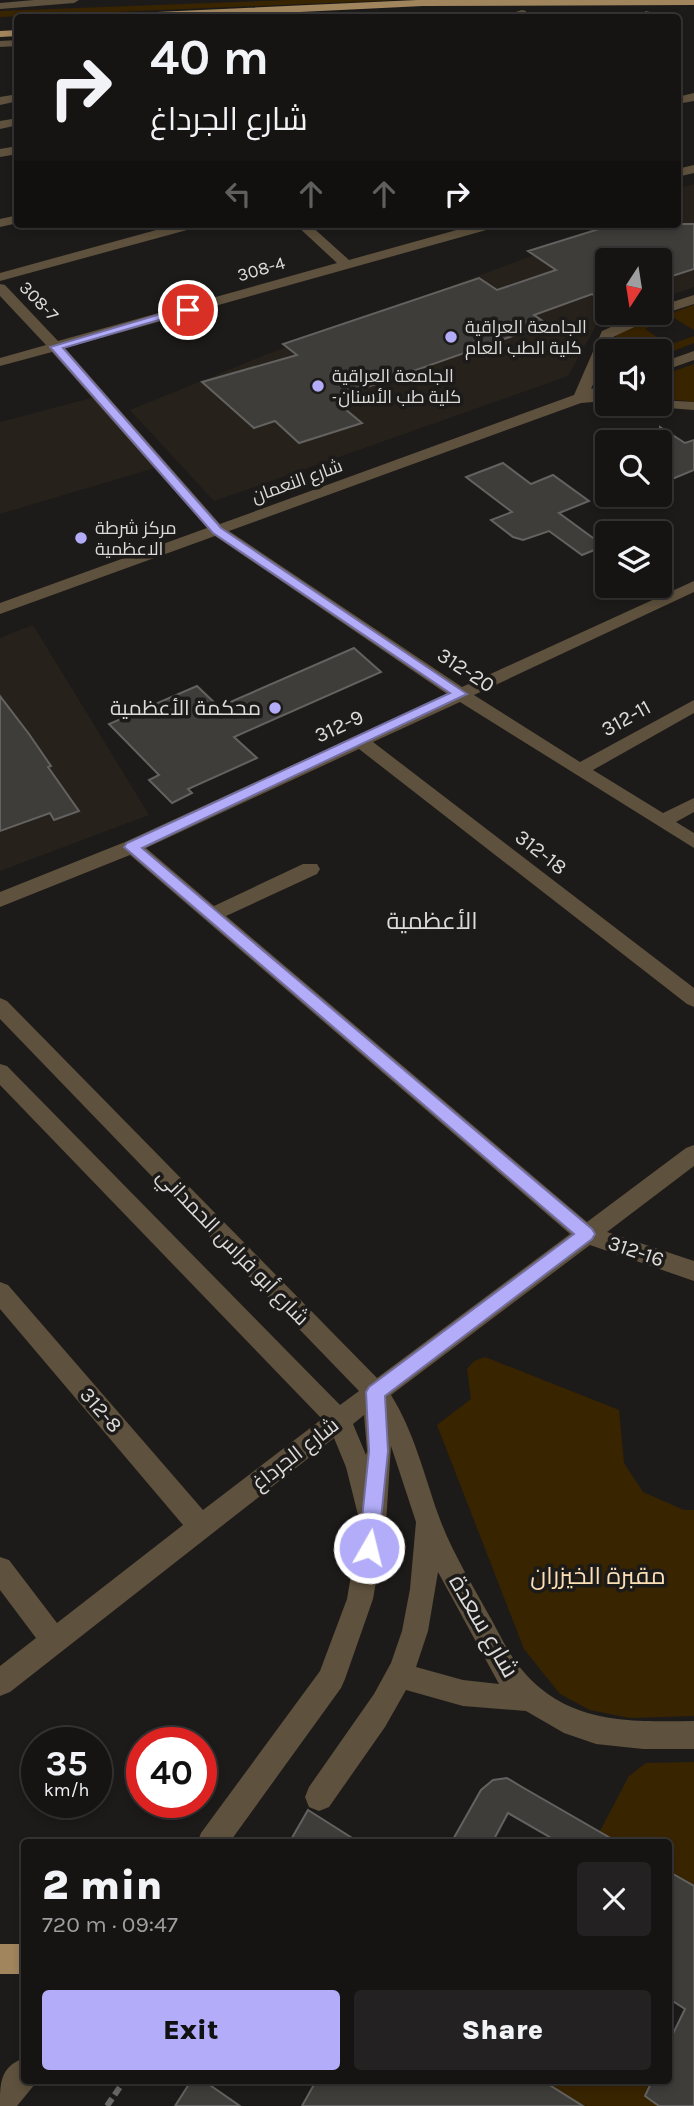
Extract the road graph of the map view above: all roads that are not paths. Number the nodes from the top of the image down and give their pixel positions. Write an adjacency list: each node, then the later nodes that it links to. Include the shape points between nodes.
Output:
1 (74, 0): 3 (street)
2 (694, 2): 5 (main road)
3 (0, 5)
4 (520, 5): 5 (main road); 7 (main road, via 390,4); 8 (main road)
5 (647, 9): 6 (main road)
6 (694, 12)
7 (176, 14)
8 (401, 14)
9 (178, 228): 13 (street)
10 (305, 228): 12 (street)
11 (478, 228): 12 (street, 308-4)
12 (347, 265): 18 (street, 308-4)
13 (0, 277)
14 (0, 288): 18 (street, 308-7)
15 (694, 299): 16 (street)
16 (672, 307)
17 (625, 326): 23 (street, via 607,334)
18 (56, 347): 20 (street, 308-4); 27 (street, 308-7)
19 (694, 355): 21 (street)
20 (0, 362)
21 (672, 363)
22 (595, 392): 23 (street, شارع النعمان)
23 (580, 398): 24 (street); 27 (street, شارع النعمان)
24 (595, 399)
25 (672, 405): 26 (street)
26 (694, 406)
27 (217, 530): 29 (street, شارع النعمان); 30 (street, 312-20)
28 (694, 586): 30 (street, 312-9)
29 (0, 609)
30 (460, 694): 32 (street, 312-9); 33 (street, 312-20)
31 (694, 706): 33 (street, 312-11)
32 (360, 741): 37 (street, 312-9); 41 (street, 312-18)
33 (581, 769): 35 (street, 312-20)
34 (694, 804): 35 (street)
35 (662, 822): 36 (street, 312-20)
36 (694, 842)
37 (132, 847): 39 (street, 312-9); 40 (street, 312-16)
38 (310, 869): 40 (street)
39 (0, 900)
40 (211, 915): 45 (street, 312-16)
41 (694, 999)
42 (4, 1018): 48 (street, شارع أبو فراس الحمداني)
43 (0, 1072): 49 (street)
44 (694, 1153): 45 (street, شارع الجرداغ)
45 (586, 1234): 46 (street, 312-16); 48 (street, شارع الجرداغ)
46 (694, 1271)
47 (0, 1292): 52 (street, 312-8)
48 (375, 1392): 49 (street, شارع الجرداغ); 50 (street, شارع سعدة, via 400,1433); 51 (street, via 379,1451)
49 (339, 1420): 51 (street, via 359,1467); 52 (street, شارع الجرداغ)
50 (426, 1516): 55 (street, via 425,1582 418,1620); 57 (street, شارع سعدة, via 497,1657)
51 (373, 1523): 60 (street, via 360,1599 331,1679)
52 (201, 1528): 54 (street, شارع الجرداغ)
53 (0, 1569): 54 (street)
54 (55, 1642): 56 (street, شارع الجرداغ)
55 (399, 1674): 57 (street, via 454,1692); 59 (street)
56 (0, 1683)
57 (530, 1698): 58 (street, شارع سعدة, via 577,1726 603,1733)
58 (694, 1735)
59 (319, 1797)
60 (214, 1839)
61 (0, 1959): 62 (main road)
62 (21, 1959)
63 (21, 2077): 64 (street)
64 (0, 2102)

